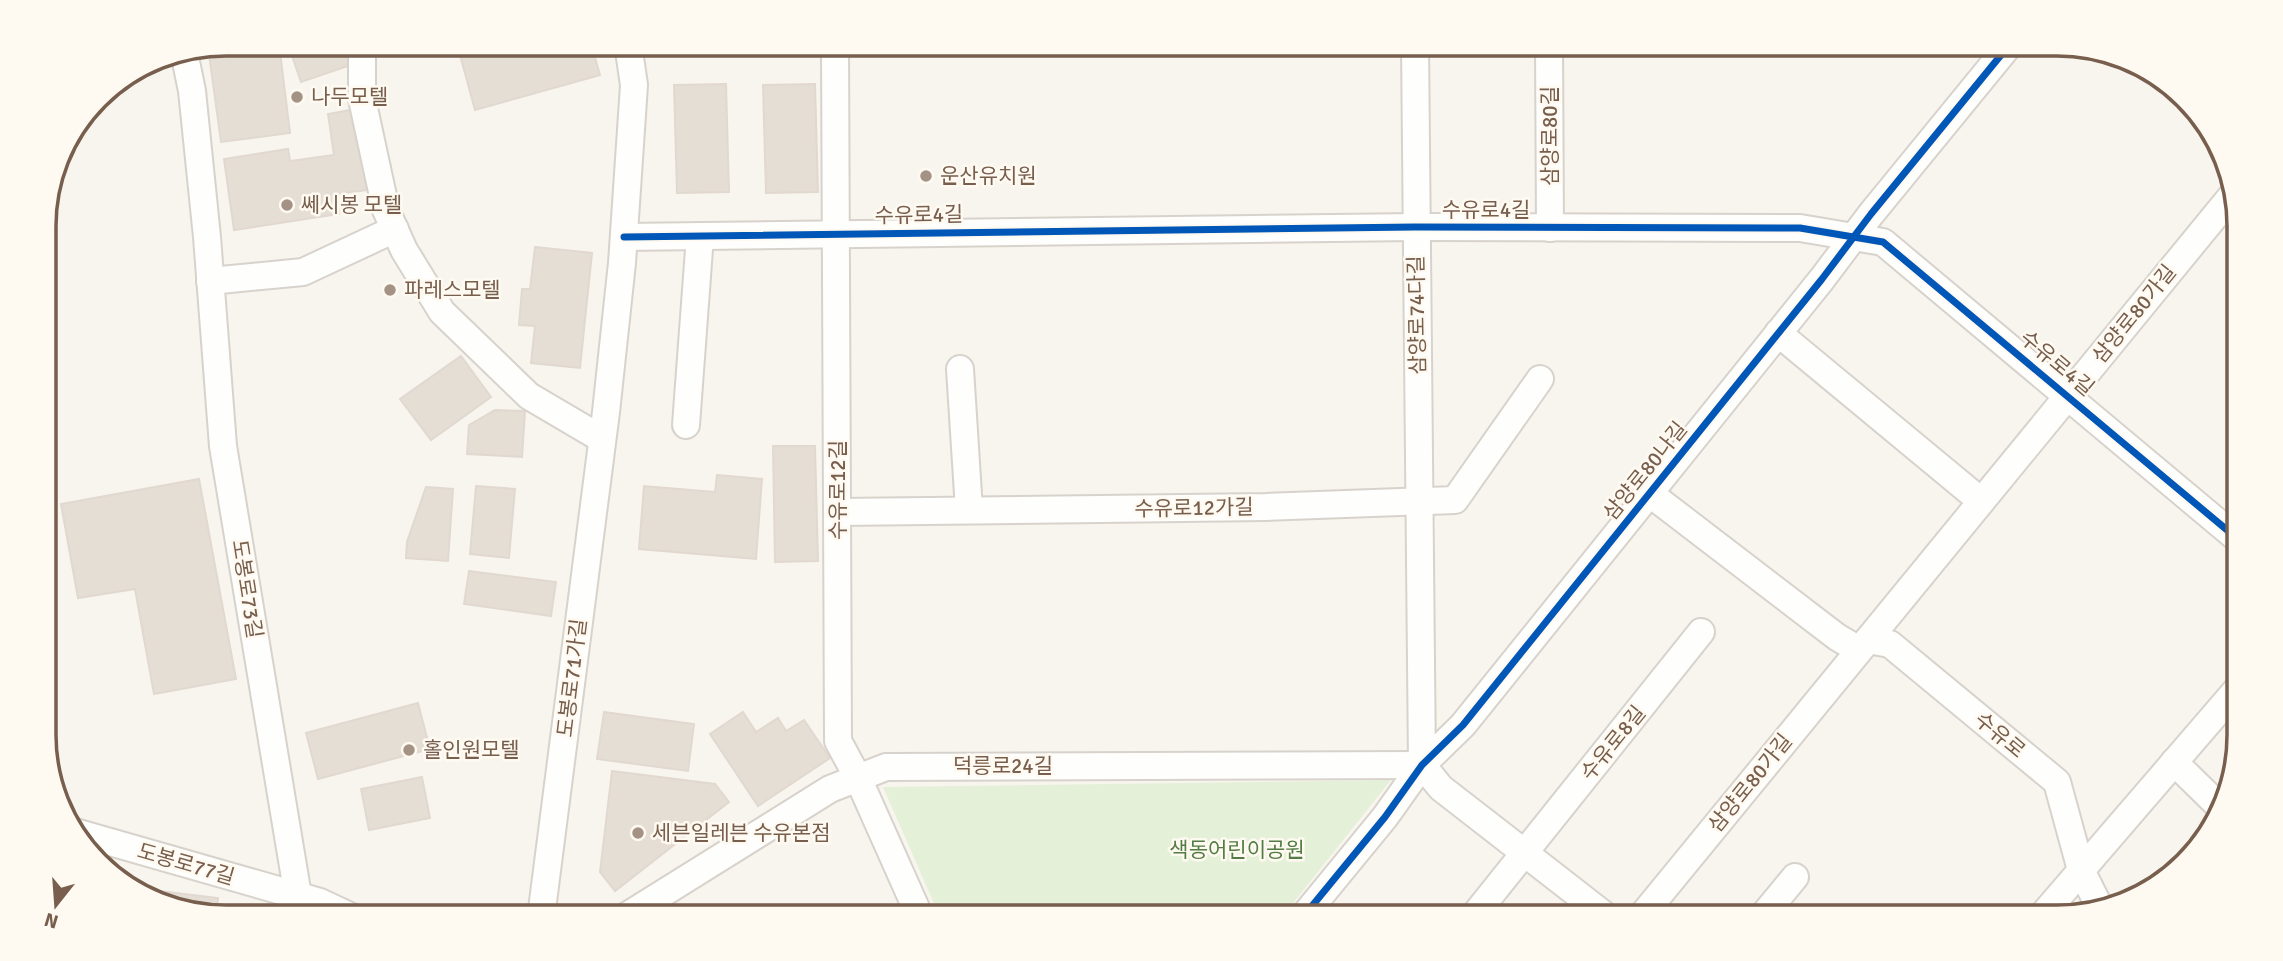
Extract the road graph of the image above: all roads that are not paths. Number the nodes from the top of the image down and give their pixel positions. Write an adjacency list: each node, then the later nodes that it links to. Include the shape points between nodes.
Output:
1 (362, 56): 11 (street, via 362,99 386,210)
2 (630, 56): 14 (street, 도봉로71가길, via 634,85)
3 (835, 56): 12 (street, 수유로12길)
4 (1415, 56): 9 (street, 삼양로74다길)
5 (1549, 56): 10 (street, 삼양로80길)
6 (2000, 56): 15 (street, 삼양로80나길)
7 (186, 61): 16 (street, 도봉로73길)
8 (2226, 202): 20 (street, 삼양로80가길)
9 (1416, 227): 10 (street, 수유로4길); 12 (street, 수유로4길); 25 (street, 삼양로74다길)
10 (1550, 228): 15 (street, 수유로4길, via 1800,228)
11 (395, 229): 16 (street, via 303,272); 22 (street, via 442,312 529,396)
12 (837, 234): 13 (street, 수유로4길); 27 (street, 수유로12길)
13 (700, 236): 14 (street, 수유로4길); 21 (street)
14 (624, 237): 22 (street, 도봉로71가길)
15 (1853, 237): 17 (street, 삼양로80나길); 20 (street, 수유로4길, via 1883,242)
16 (210, 281): 42 (street, 도봉로73길, via 223,446)
17 (1778, 334): 23 (street, 삼양로80나길); 24 (street)
18 (960, 369): 26 (street)
19 (1540, 379): 25 (street, via 1455,500)
20 (2068, 395): 24 (street, 삼양로80가길); 28 (street, 수유로4길)
21 (686, 425)
22 (602, 439): 45 (street, 도봉로71가길)
23 (1650, 493): 30 (street, via 1837,637); 33 (street, 삼양로80나길, via 1463,724)
24 (1981, 501): 30 (street, 삼양로80가길)
25 (1419, 502): 26 (street, 수유로12가길); 33 (street, 삼양로74다길)
26 (969, 510): 27 (street, 수유로12가길)
27 (838, 512): 34 (street, 수유로12길, via 838,741)
28 (2227, 530)
29 (1701, 632): 37 (street, 수유로8길)
30 (1864, 645): 38 (street, 수유로, via 1890,644 2057,782); 51 (street, 삼양로80가길)
31 (2227, 701): 32 (street)
32 (2174, 762): 35 (street); 38 (street)
33 (1422, 765): 34 (street, 덕릉로24길, via 886,767); 37 (street, via 1441,788); 48 (street, 삼양로80나길)
34 (858, 778): 46 (street, 덕릉로24길, via 830,789); 47 (street, 수유로12길)
35 (2213, 800)
36 (91, 837): 41 (street, 도봉로77길)
37 (1525, 853): 49 (street, 수유로8길); 50 (street)
38 (2081, 870): 40 (street, 수유로); 53 (street)
39 (1795, 877): 52 (street)
40 (2096, 900)
41 (289, 905)
42 (295, 905)
43 (305, 905): 44 (street, 도봉로77길)
44 (326, 905)
45 (543, 905)
46 (644, 905)
47 (915, 905)
48 (1313, 905)
49 (1483, 905)
50 (1592, 905)
51 (1651, 905)
52 (1772, 905)
53 (2051, 905)

